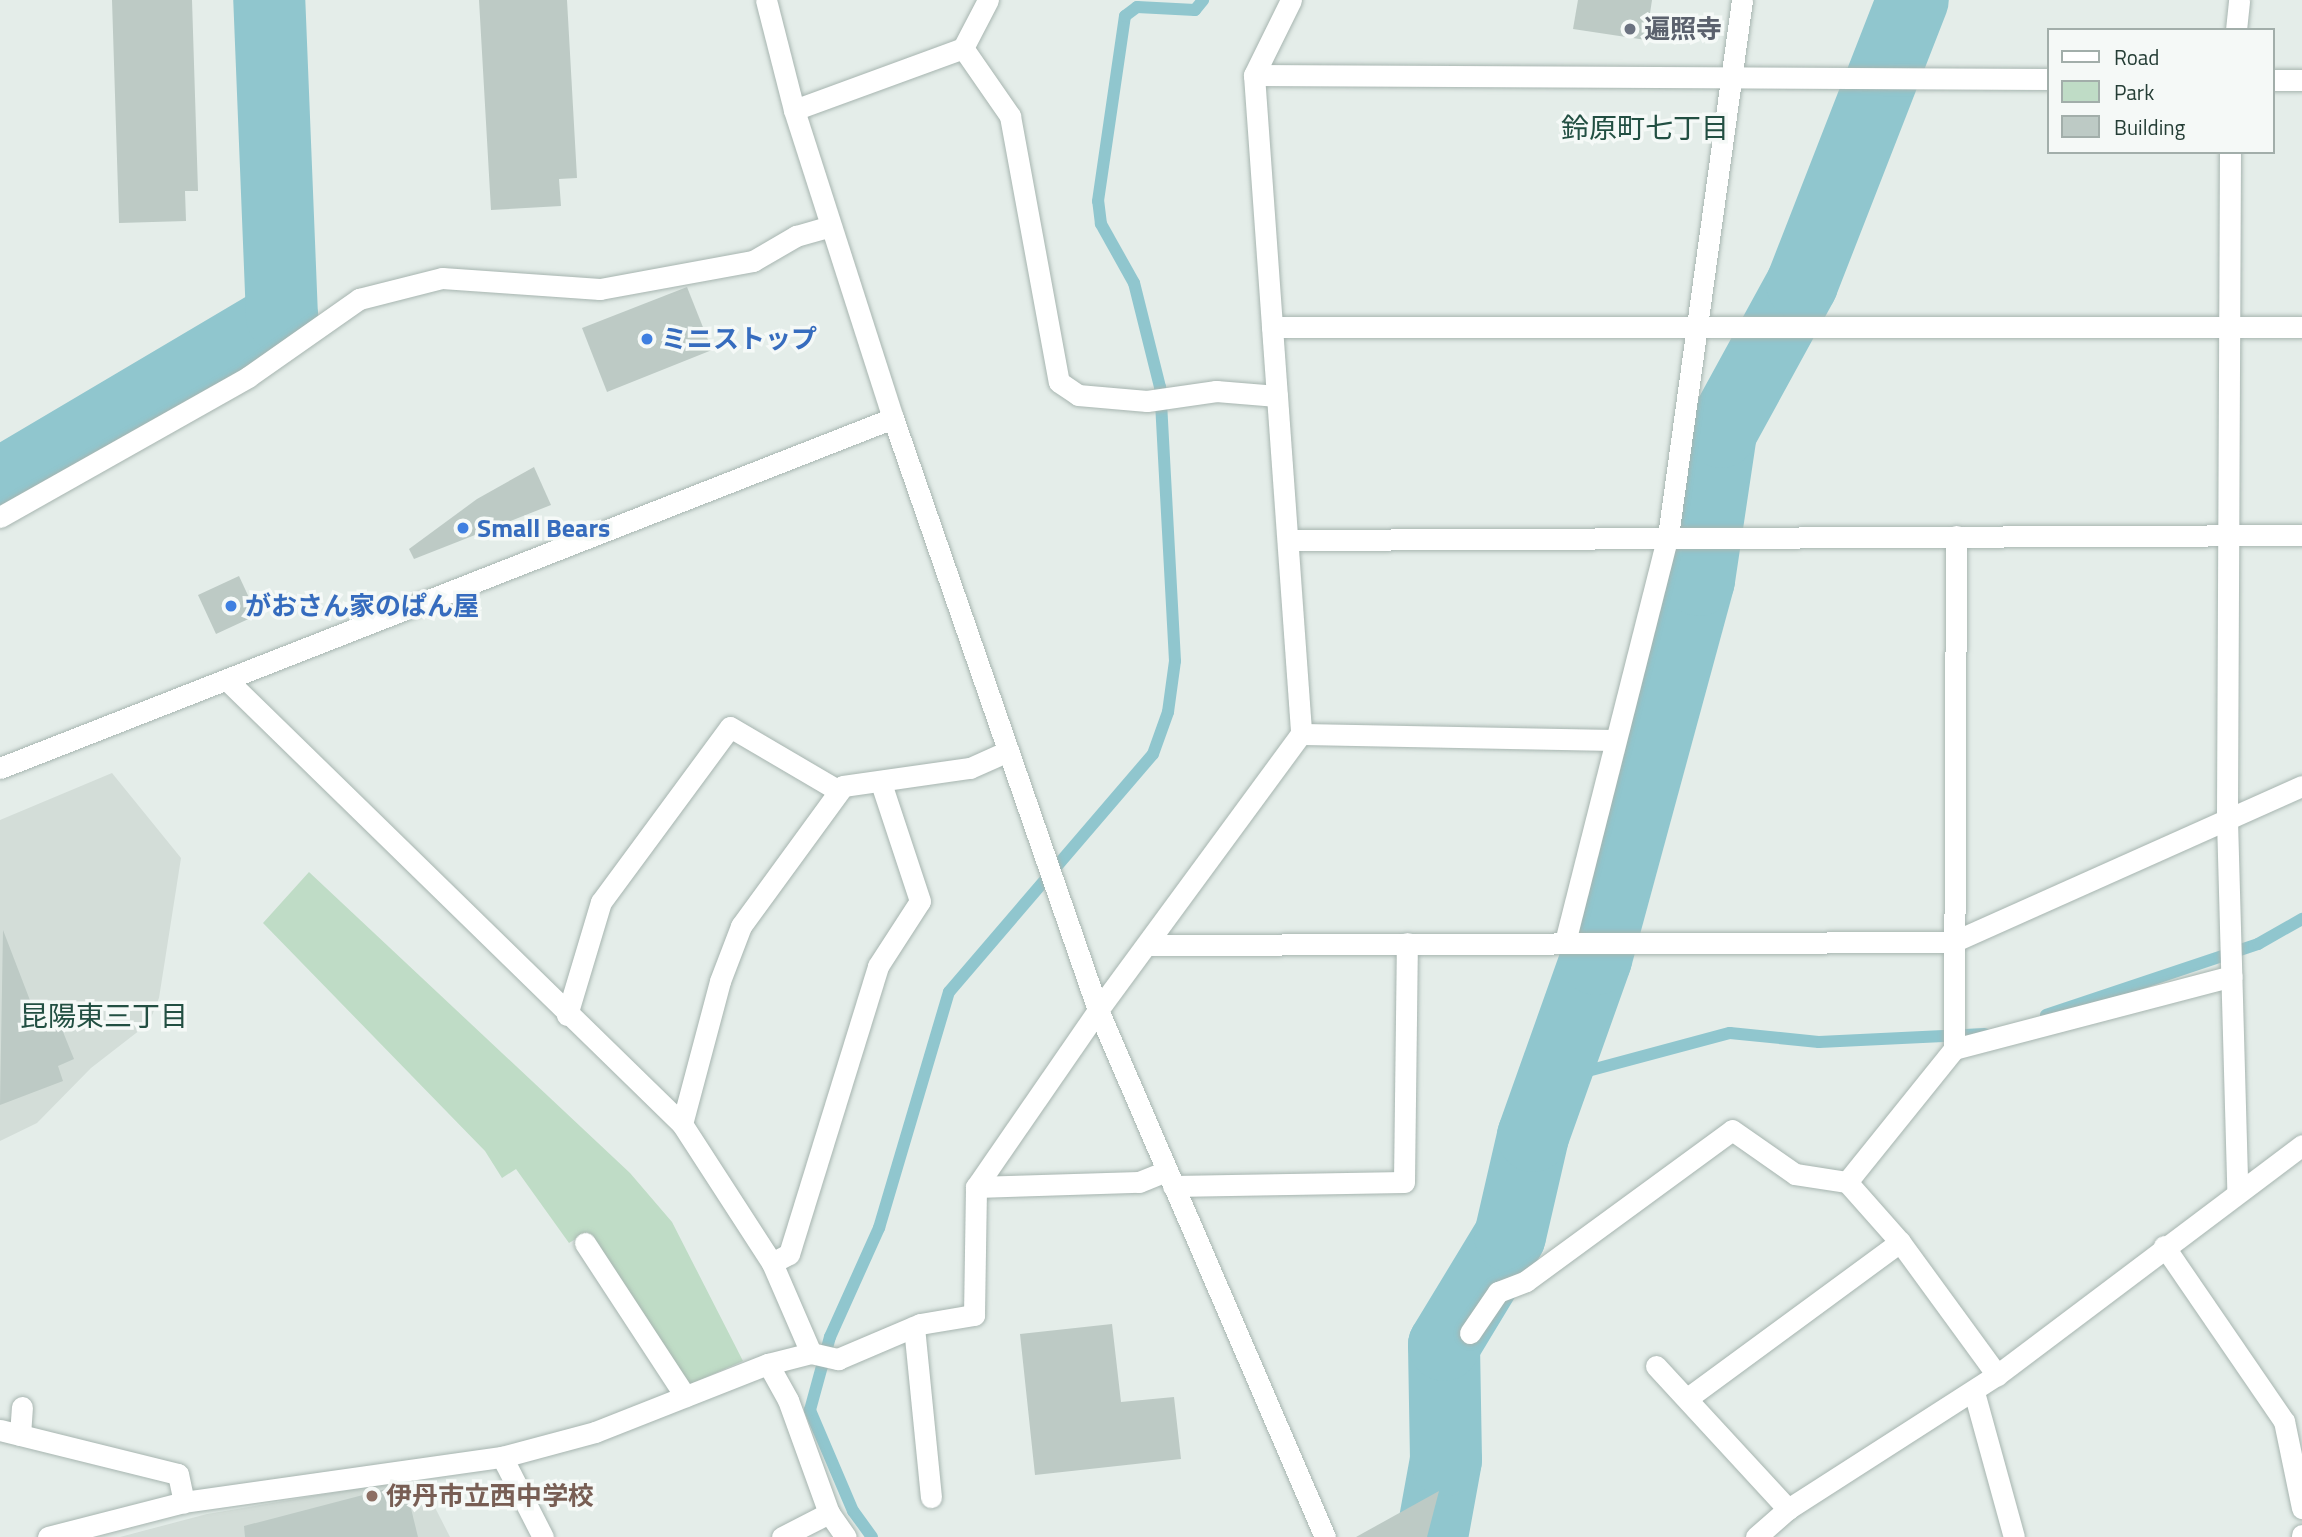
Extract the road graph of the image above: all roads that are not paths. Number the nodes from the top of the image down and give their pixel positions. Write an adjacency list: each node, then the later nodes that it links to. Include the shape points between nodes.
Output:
1 (766, 0): 13 (street)
2 (988, 0): 7 (street)
3 (1291, 0): 8 (street)
4 (1742, 0): 9 (street)
5 (2239, 0): 6 (street)
6 (2236, 28)
7 (962, 48): 13 (street); 20 (street, via 1010,116 1059,382 1078,396 1147,401 1216,391)
8 (1254, 75): 9 (street); 16 (street)
9 (1731, 77): 10 (street); 17 (street)
10 (2046, 79)
11 (2274, 80): 12 (street)
12 (2302, 80)
13 (794, 110): 15 (street)
14 (2230, 154): 18 (street)
15 (831, 226): 21 (street); 22 (street, via 796,236 753,261 600,289 442,278 359,299 248,377)
16 (1272, 327): 17 (street); 20 (street)
17 (1698, 327): 18 (street); 25 (street)
18 (2231, 327): 19 (street); 23 (street)
19 (2302, 327)
20 (1277, 396): 27 (street)
21 (894, 418): 28 (street); 31 (street)
22 (0, 517)
23 (2230, 535): 24 (street); 26 (street); 36 (street)
24 (2302, 535)
25 (1668, 536): 26 (street); 27 (street); 30 (street)
26 (1956, 536): 38 (street)
27 (1289, 540): 29 (street)
28 (228, 681): 32 (street); 43 (street)
29 (1301, 734): 30 (street); 40 (street)
30 (1615, 740): 37 (street)
31 (1008, 751): 33 (street, via 970,768); 42 (street)
32 (0, 768)
33 (881, 783): 35 (street, via 843,786); 54 (street, via 920,901 878,966 789,1254)
34 (2302, 786): 36 (street)
35 (839, 791): 43 (street, via 730,727 601,902); 45 (street, via 741,926 720,981)
36 (2227, 820): 38 (street); 41 (street)
37 (1565, 942): 38 (street); 39 (street)
38 (1953, 942): 44 (street)
39 (1407, 943): 40 (street); 47 (street, via 1405,1182)
40 (1147, 945): 42 (street)
41 (2232, 976): 44 (street); 50 (street)
42 (1098, 1010): 47 (street); 49 (street)
43 (567, 1015): 45 (street)
44 (1954, 1049): 48 (street)
45 (682, 1124): 54 (street)
46 (2302, 1145): 50 (street)
47 (1170, 1178): 49 (street); 76 (street)
48 (1847, 1182): 51 (street); 56 (street, via 1795,1174 1732,1130 1526,1281 1498,1292)
49 (976, 1187): 55 (street, via 974,1315)
50 (2237, 1189): 53 (street)
51 (1899, 1242): 60 (street); 63 (street)
52 (585, 1243): 62 (street)
53 (2164, 1246): 60 (street); 70 (street, via 2284,1421)
54 (772, 1263): 57 (street)
55 (914, 1327): 57 (street, via 838,1359); 67 (street)
56 (1470, 1333)
57 (811, 1353): 58 (street)
58 (768, 1364): 62 (street); 71 (street, via 788,1400)
59 (1656, 1366): 63 (street)
60 (1997, 1375): 61 (street)
61 (1974, 1392): 69 (street); 78 (street)
62 (685, 1396): 66 (street, via 595,1432)
63 (1689, 1397): 69 (street)
64 (22, 1407): 65 (street)
65 (10, 1433): 68 (street, via 178,1474)
66 (502, 1457): 68 (street); 73 (street)
67 (931, 1497)
68 (184, 1502): 72 (street)
69 (1788, 1508): 77 (street)
70 (2302, 1508)
71 (829, 1513): 74 (street); 75 (street)
72 (48, 1537)
73 (543, 1537)
74 (782, 1537)
75 (846, 1537)
76 (1325, 1537)
77 (1756, 1537)
78 (2014, 1537)

